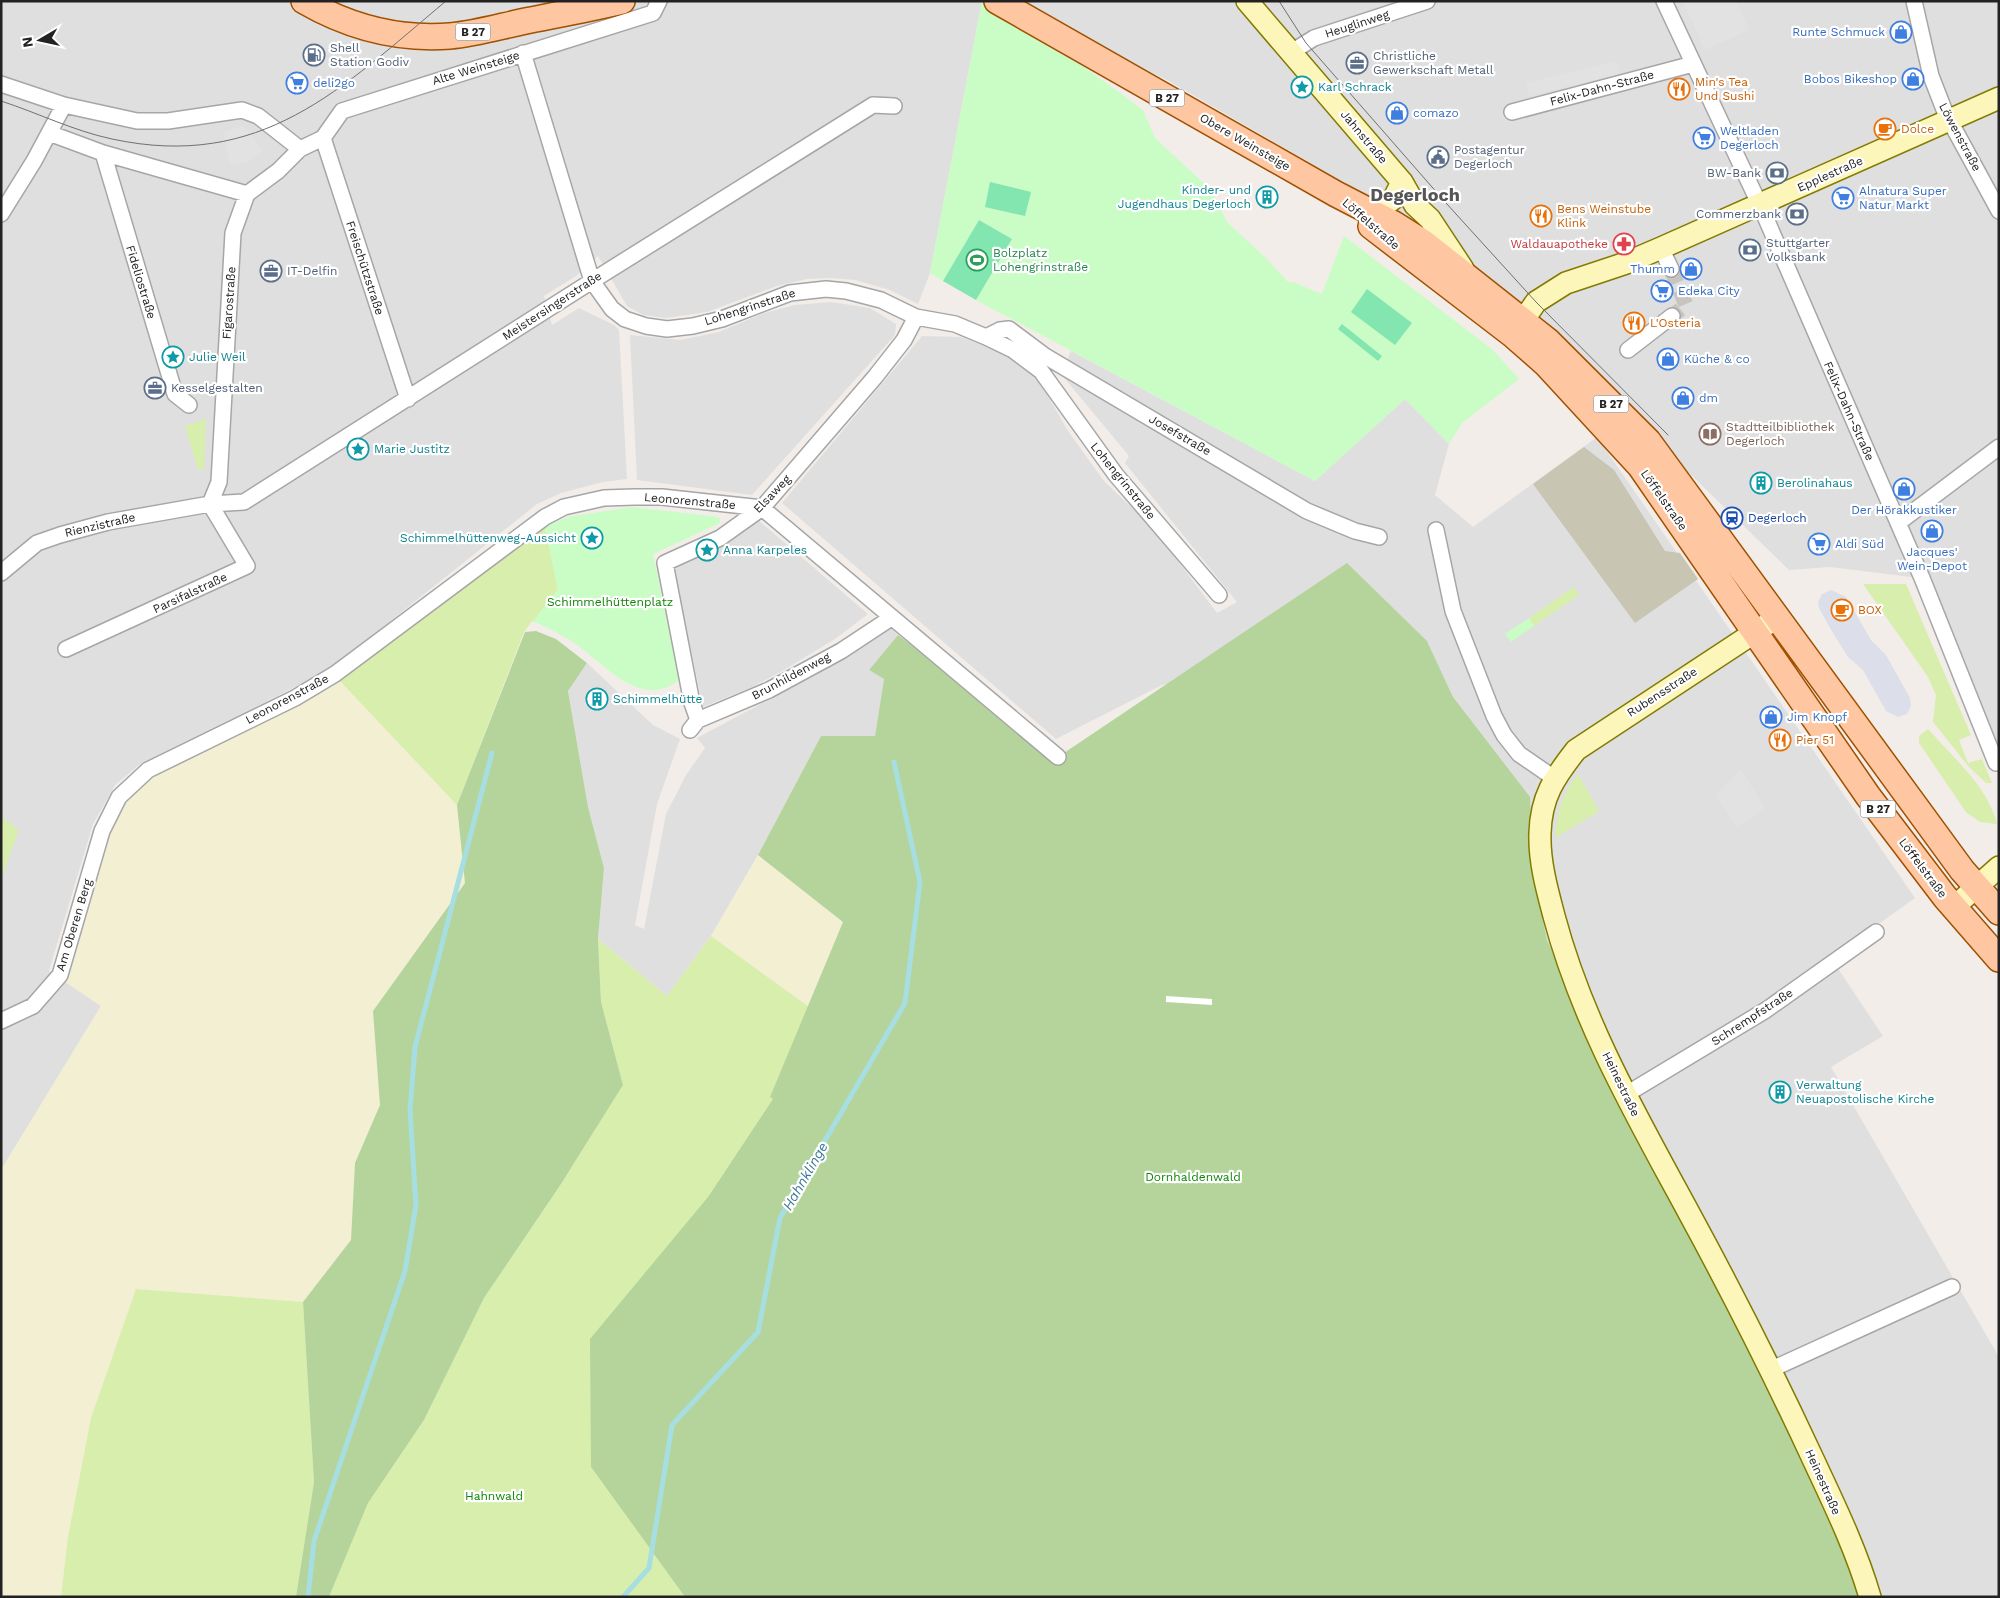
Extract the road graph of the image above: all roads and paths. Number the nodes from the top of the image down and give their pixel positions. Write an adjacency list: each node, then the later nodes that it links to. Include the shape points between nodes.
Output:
1 (304, 1): 10 (main road, B 27, via 343,20 391,34 450,36)
2 (558, 1): 10 (main road, B 27)
3 (622, 1): 10 (main road, B 27)
4 (659, 1): 11 (street, Alte Weinsteige, via 653,13)
5 (997, 1): 26 (main road, Obere Weinsteige / B 27)
6 (1247, 1): 12 (street, Jahnstraße)
7 (1427, 1): 12 (street, Heuglinweg, via 1314,38)
8 (1664, 1): 13 (street, Felix-Dahn-Straße)
9 (1914, 1): 19 (street, Löwenstraße, via 1932,76)
10 (522, 22)
11 (523, 53): 21 (street, Alte Weinsteige, via 342,111); 37 (street, Lohengrinstraße)
12 (1290, 53): 24 (street, Jahnstraße)
13 (1693, 64): 18 (street, Felix-Dahn-Straße); 27 (street, Felix-Dahn-Straße)
14 (1, 84): 16 (street)
15 (1999, 98): 19 (street, Epplestraße)
16 (64, 105): 20 (street); 22 (street, via 137,121 168,121 242,110 258,116)
17 (894, 106): 37 (street, Meistersingerstraße, via 872,105)
18 (1512, 112)
19 (1950, 121): 27 (street, Epplestraße); 29 (street, Löwenstraße)
20 (49, 133): 23 (street); 31 (street)
21 (323, 138): 22 (street, Alte Weinsteige); 43 (street, Freischützstraße)
22 (300, 149): 25 (street, Alte Weinsteige, via 278,171)
23 (103, 153): 25 (street); 44 (street, Fideliostraße, via 175,394)
24 (1402, 182): 28 (street, Jahnstraße); 30 (street, via 1394,198)
25 (247, 194): 46 (street, Figarostraße, via 233,233 219,482)
26 (1336, 194): 30 (main road, Löffelstraße / B 27); 35 (main road, Löffelstraße / B 27, via 1374,230)
27 (1760, 204): 33 (street, Epplestraße); 48 (street, Felix-Dahn-Straße)
28 (1415, 205): 32 (street, Jahnstraße); 36 (street, Jahnstraße, via 1430,220)
29 (1999, 211)
30 (1376, 213): 32 (main road, Löffelstraße / B 27)
31 (1, 214)
32 (1424, 243): 35 (street, Jahnstraße); 36 (main road, Löffelstraße / B 27)
33 (1662, 248): 34 (street); 40 (street, Epplestraße, via 1566,283 1536,302)
34 (1670, 269)
35 (1435, 275): 40 (main road, Löffelstraße / B 27)
36 (1468, 276): 40 (main road, Löffelstraße / B 27)
37 (592, 280): 39 (street, Lohengrinstraße, via 612,309 625,319 667,329 722,318 774,298 810,289 846,291 881,300); 43 (street, Meistersingerstraße)
38 (1672, 316): 42 (street)
39 (916, 317): 41 (street, Lohengrinstraße, via 955,324); 47 (street, Elsaweg, via 904,340 875,377)
40 (1518, 327): 53 (main road, Löffelstraße / B 27, via 1548,340 1648,441); 55 (main road, Löffelstraße / B 27, via 1546,364 1640,466)
41 (986, 337): 50 (street, Josefstraße, via 1009,329 1053,361 1307,511 1355,531); 52 (street, Lohengrinstraße, via 1013,350 1041,371 1116,475)
42 (1628, 350)
43 (408, 399): 46 (street, Meistersingerstraße, via 244,502)
44 (189, 405)
45 (1999, 446): 48 (street)
46 (210, 504): 51 (street, Rienzistraße, via 108,522 60,535 37,544); 56 (street, Parsifalstraße, via 248,566)
47 (762, 508): 54 (street); 57 (street, Elsaweg, via 720,538 665,563); 61 (street, Leonorenstraße, via 662,497 604,498 564,507 545,517 335,674 295,698 148,770 119,797)
48 (1898, 523): 59 (street, Felix-Dahn-Straße)
49 (1436, 530): 60 (street, via 1452,611 1494,716 1519,754)
50 (1379, 537)
51 (1, 573)
52 (1219, 595)
53 (1778, 616): 55 (street, Rubensstraße); 63 (main road, Löffelstraße / B 27)
54 (891, 618): 57 (street, Brunhildenweg, via 841,651); 58 (street)
55 (1754, 632): 60 (street, Rubensstraße, via 1576,750); 64 (main road, Löffelstraße / B 27, via 1868,796)
56 (66, 649)
57 (694, 725)
58 (1058, 757)
59 (1996, 763)
60 (1554, 778): 69 (street, Heinestraße, via 1544,802 1540,834 1542,864 1550,900 1571,973)
61 (102, 831): 68 (street, Am Oberen Berg, via 60,975 33,1006)
62 (1999, 867): 63 (street)
63 (1977, 887): 64 (street); 65 (main road, Löffelstraße / B 27)
64 (1954, 907): 67 (main road, Löffelstraße / B 27)
65 (1999, 912)
66 (1876, 932): 69 (street, Schrempfstraße, via 1766,1010)
67 (1999, 959)
68 (1, 1021)
69 (1625, 1095): 71 (street, Heinestraße)
70 (1952, 1287): 71 (street)
71 (1772, 1370): 72 (street, Heinestraße, via 1834,1505)
72 (1870, 1597)

